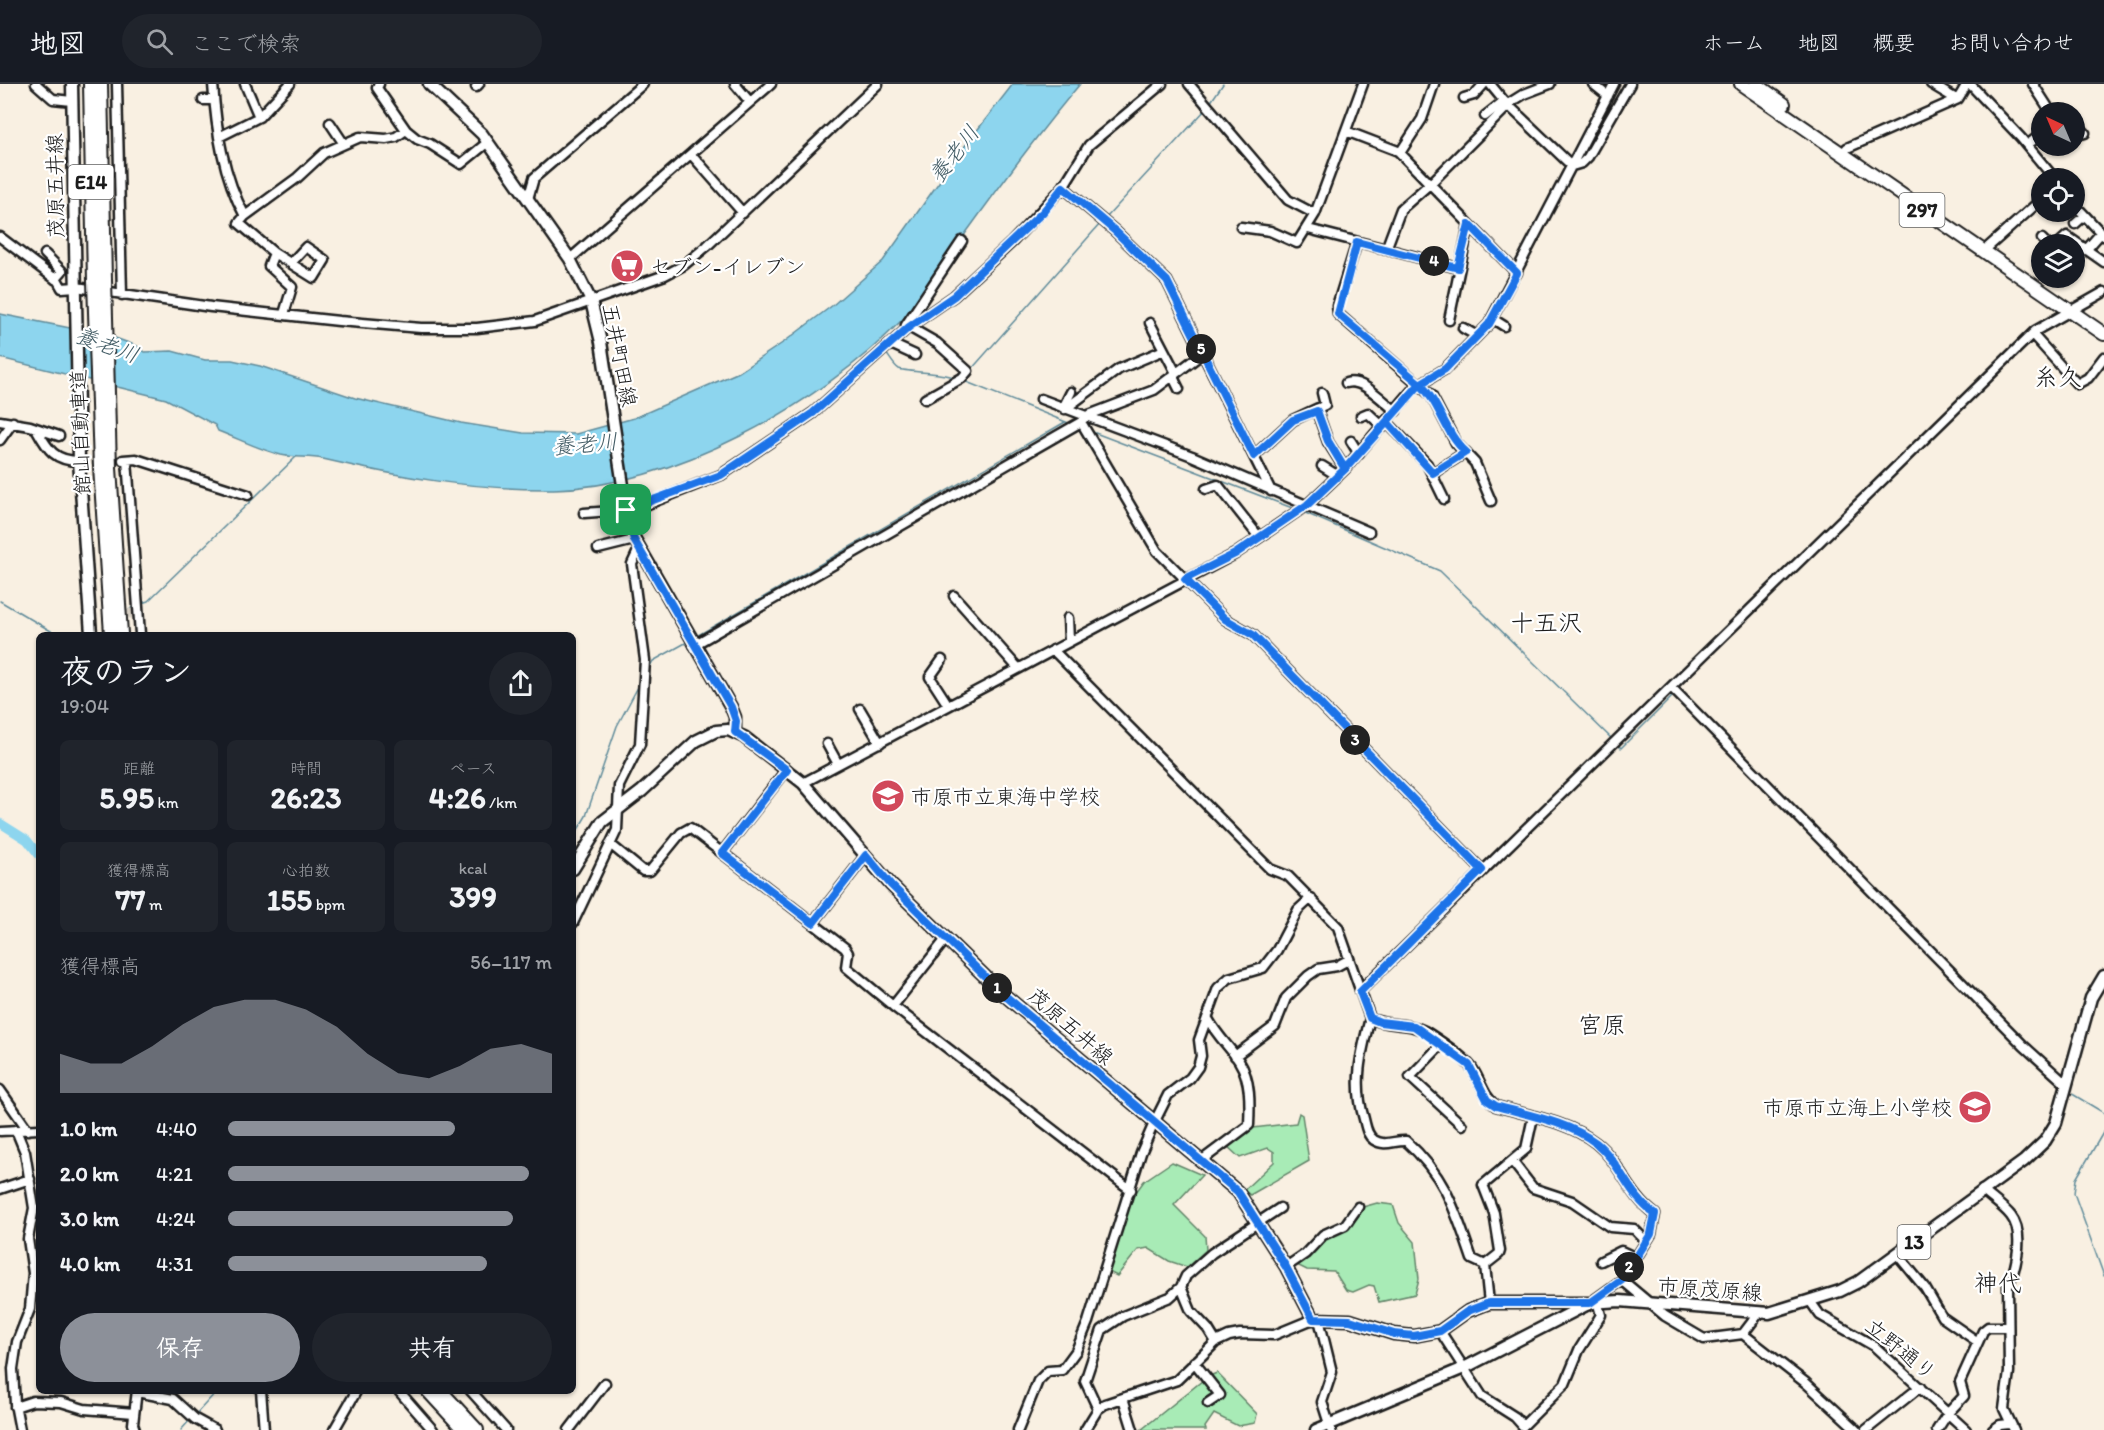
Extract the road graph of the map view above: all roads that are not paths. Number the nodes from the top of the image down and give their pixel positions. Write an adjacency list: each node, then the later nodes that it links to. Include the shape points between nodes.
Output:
1 (36, 84): 35 (street, via 53,99)
2 (72, 84): 35 (main road, 茂原五井線)
3 (90, 84): 86 (highway, 館山自動車道 / E14)
4 (101, 84): 86 (highway, 館山自動車道 / E14)
5 (117, 84): 89 (street)
6 (213, 84): 34 (street)
7 (245, 84): 42 (street)
8 (290, 84): 42 (street)
9 (379, 84): 44 (street, via 377,88)
10 (429, 84): 47 (main road, 五井町田線)
11 (644, 84): 56 (street)
12 (735, 84): 36 (street)
13 (771, 84): 36 (street)
14 (878, 84): 62 (street)
15 (1162, 84): 58 (street, via 1089,145)
16 (1189, 84): 63 (street, via 1288,200)
17 (1363, 84): 45 (street)
18 (1434, 84): 52 (street, via 1422,119)
19 (1484, 84): 31 (street)
20 (1490, 84): 38 (street)
21 (1550, 84): 38 (street)
22 (1593, 84): 30 (street)
23 (1614, 84): 30 (street)
24 (1630, 84): 40 (street)
25 (1741, 84): 51 (highway, 297)
26 (1756, 84): 51 (highway, 297)
27 (1931, 84): 32 (street)
28 (1969, 84): 32 (street); 50 (street)
29 (2033, 84): 37 (street)
30 (1608, 96): 39 (street)
31 (1464, 98)
32 (1956, 99): 51 (street)
33 (203, 100): 34 (street)
34 (214, 100): 46 (street)
35 (72, 101): 87 (main road, 茂原五井線)
36 (750, 102): 53 (street)
37 (2045, 102)
38 (1507, 104): 41 (street); 54 (street); 57 (street)
39 (1603, 105): 40 (street); 54 (street)
40 (1615, 111): 54 (street, via 1588,157)
41 (1485, 116)
42 (259, 117): 46 (street)
43 (330, 123): 49 (street)
44 (406, 130): 47 (street, via 461,164); 49 (street, via 396,137 360,137)
45 (1346, 131): 52 (street); 63 (street)
46 (219, 137): 64 (street, via 233,196)
47 (488, 142): 59 (main road, 五井町田線)
48 (2031, 143): 50 (street)
49 (344, 144): 64 (street, via 324,153)
50 (2027, 146): 55 (street)
51 (1845, 151): 75 (highway, 297); 91 (highway, 297)
52 (1400, 153): 57 (street)
53 (691, 154): 62 (street); 80 (street)
54 (1572, 166): 84 (street)
55 (2046, 168)
56 (534, 178): 59 (street); 60 (street)
57 (1429, 183): 67 (street); 76 (street, via 1399,212)
58 (1063, 187): 98 (street, via 1043,212 954,296); 105 (street, via 1167,281)
59 (520, 189): 60 (main road, 五井町田線)
60 (528, 199): 80 (main road, 五井町田線)
61 (2031, 206): 75 (street)
62 (743, 213): 90 (street, via 684,264)
63 (1316, 214): 70 (street)
64 (244, 216): 78 (street, via 239,223)
65 (2085, 217): 71 (street)
66 (2077, 222): 68 (street)
67 (1469, 224): 83 (street); 84 (street)
68 (2075, 224)
69 (1241, 227): 70 (street, via 1270,231 1294,243)
70 (1308, 229): 74 (street)
71 (2102, 235): 77 (street)
72 (0, 237): 85 (street)
73 (962, 241): 98 (street, via 906,324)
74 (1357, 242): 76 (street); 110 (street, via 1338,314)
75 (1987, 248): 91 (highway, 297)
76 (1386, 249): 83 (street)
77 (2086, 250): 81 (street)
78 (274, 253): 82 (street); 92 (street, via 269,266 292,287)
79 (45, 254): 85 (street, via 62,271)
80 (570, 259): 90 (main road, 五井町田線)
81 (2104, 262)
82 (291, 263)
83 (1458, 268): 94 (street)
84 (1517, 273): 93 (street)
85 (56, 279): 87 (street, via 62,288)
86 (99, 280): 133 (highway, 館山自動車道 / E14, bridge)
87 (76, 287): 89 (street); 131 (main road, 茂原五井線)
88 (2104, 292): 91 (street)
89 (122, 295): 92 (street)
90 (591, 301): 92 (street, via 535,321 477,328 394,326); 143 (main road, 五井町田線, via 601,342)
91 (2073, 310): 97 (highway, 297); 100 (street); 101 (highway, 297)
92 (284, 314)
93 (1493, 319): 96 (street); 102 (street)
94 (1449, 320)
95 (1150, 323): 104 (street)
96 (1504, 326)
97 (2104, 326)
98 (909, 327): 103 (street); 114 (street, via 937,342 968,371)
99 (1463, 328): 102 (street)
100 (2032, 334): 107 (street, via 2077,384 2088,378); 161 (street)
101 (2104, 334)
102 (1477, 336): 110 (street, via 1445,369)
103 (891, 344): 106 (street); 143 (street, via 813,413 721,475)
104 (1164, 350): 108 (street); 112 (street, via 1119,369)
105 (1203, 352): 108 (street); 130 (street)
106 (915, 355)
107 (2104, 357)
108 (1174, 375): 111 (street); 120 (street, via 1154,390)
109 (1346, 383): 118 (street, via 1362,384)
110 (1420, 384): 118 (street); 128 (street, via 1431,395 1456,443)
111 (1179, 389)
112 (1089, 393): 116 (street); 116 (street, via 1075,390)
113 (1322, 393): 117 (street, via 1326,405)
114 (925, 399)
115 (1041, 399): 116 (street)
116 (1064, 408): 120 (street)
117 (1317, 411): 130 (street, via 1293,420); 134 (street, via 1328,441)
118 (1396, 411): 123 (street)
119 (1361, 416): 123 (street, via 1368,412)
120 (1084, 419): 138 (street, via 1192,456); 149 (street, via 1152,543); 157 (street)
121 (0, 421): 122 (street)
122 (13, 422): 124 (street); 126 (street)
123 (1385, 424): 129 (street); 135 (street)
124 (37, 430): 125 (street); 131 (street, via 59,459)
125 (59, 436)
126 (0, 440)
127 (1351, 441): 129 (street)
128 (1466, 452): 135 (street); 141 (street)
129 (1359, 454): 134 (street)
130 (1254, 456): 138 (street)
131 (79, 461): 152 (main road)
132 (1322, 466): 136 (street)
133 (105, 467): 153 (highway, 館山自動車道 / E14); 154 (highway, 館山自動車道 / E14)
134 (1345, 469): 136 (street)
135 (1433, 473): 140 (street)
136 (1338, 476): 142 (street)
137 (1206, 489): 146 (street, via 1218,485)
138 (1271, 491): 142 (street)
139 (248, 495): 155 (street, via 136,459 125,460)
140 (1444, 498)
141 (1491, 501)
142 (1307, 505): 145 (street); 146 (street)
143 (626, 510): 144 (street); 147 (main road, 五井町田線)
144 (584, 513)
145 (1370, 532)
146 (1259, 537): 149 (street)
147 (637, 545): 148 (street); 157 (main road, 五井町田線); 170 (street, via 632,564 644,650 644,716 638,751 619,786)
148 (598, 549)
149 (1185, 579): 156 (street); 175 (street, via 1225,619 1253,635)
150 (954, 596): 160 (street)
151 (1068, 618): 156 (street)
152 (91, 632)
153 (111, 632)
154 (121, 632)
155 (140, 632)
156 (1069, 641): 158 (street)
157 (694, 645): 164 (main road, 五井町田線, via 731,707)
158 (1053, 650): 160 (street); 176 (street, via 1270,869 1288,876)
159 (942, 660): 162 (street, via 930,677)
160 (1018, 668): 162 (street)
161 (1671, 687): 175 (street); 188 (street)
162 (948, 705): 165 (street)
163 (860, 709): 165 (street)
164 (735, 732): 168 (main road, 茂原五井線); 170 (main road, via 705,734 642,791)
165 (880, 742): 167 (street)
166 (827, 744): 167 (street)
167 (838, 764): 169 (street)
168 (787, 770): 169 (main road, 茂原五井線); 172 (street)
169 (803, 783): 173 (main road, 茂原五井線)
170 (618, 807): 171 (street, via 617,830); 174 (main road, via 594,832)
171 (610, 844): 172 (street, via 643,871 650,872 686,828); 177 (street)
172 (722, 853): 178 (street)
173 (866, 855): 178 (street); 179 (main road, 茂原五井線)
174 (576, 864)
175 (1482, 870): 182 (street)
176 (1311, 898): 180 (street, via 1338,927); 185 (street, via 1295,914 1263,968 1229,978 1220,985)
177 (576, 917)
178 (813, 923): 183 (street, via 848,953 846,967)
179 (946, 939): 183 (street); 191 (main road, 茂原五井線)
180 (1348, 960): 182 (street); 187 (street, via 1308,976 1286,998 1275,1026)
181 (2104, 976): 188 (main road, 市原茂原線 / 13, via 2091,998)
182 (1360, 992): 184 (street)
183 (892, 1006): 201 (street)
184 (1370, 1018): 186 (street, via 1414,1026); 211 (street, via 1358,1077 1367,1132 1374,1140 1386,1144 1406,1141 1433,1167 1451,1199 1472,1259)
185 (1208, 1019): 187 (street); 191 (street, via 1199,1040 1201,1056 1197,1067 1190,1078 1168,1095)
186 (1442, 1044): 190 (street, via 1469,1065 1487,1100); 192 (street, via 1410,1077)
187 (1235, 1056): 197 (street, via 1249,1089 1249,1125)
188 (2067, 1085): 202 (main road, 市原茂原線 / 13, via 2056,1123 2045,1141)
189 (0, 1090): 195 (street)
190 (1533, 1117): 198 (street, via 1526,1149); 207 (street, via 1575,1131 1596,1143 1655,1214 1653,1229)
191 (1154, 1123): 197 (main road, 茂原五井線); 201 (street)
192 (1462, 1125)
193 (36, 1129): 195 (street)
194 (16, 1130): 195 (street); 196 (street); 199 (street)
195 (28, 1130)
196 (0, 1131)
197 (1201, 1161): 206 (main road, 茂原五井線, via 1238,1192)
198 (1512, 1161): 207 (street, via 1533,1188 1572,1200 1610,1227 1634,1229); 211 (street, via 1483,1185 1494,1213 1500,1251)
199 (30, 1179): 200 (street); 203 (street)
200 (0, 1189)
201 (1131, 1190): 226 (street)
202 (1982, 1190): 208 (main road, 市原茂原線 / 13); 221 (street, via 2012,1217 2016,1229 2017,1253 2008,1286)
203 (36, 1208): 242 (street, via 28,1239 33,1273 30,1309 14,1357)
204 (1280, 1208): 206 (street)
205 (1358, 1208): 212 (street, via 1345,1225 1323,1236)
206 (1259, 1224): 212 (main road, 茂原五井線); 214 (street, via 1212,1253 1186,1276)
207 (1645, 1240): 209 (street)
208 (1897, 1254): 215 (main road, 市原茂原線 / 13, via 1858,1282); 225 (street, via 1925,1288 1942,1317)
209 (1634, 1257): 210 (street, via 1621,1251); 213 (street)
210 (1601, 1261)
211 (1485, 1265): 217 (street)
212 (1286, 1267): 220 (main road, 茂原五井線)
213 (1622, 1280): 216 (street); 218 (street)
214 (1181, 1287): 224 (street, via 1191,1311); 227 (street, via 1102,1330)
215 (1810, 1301): 219 (main road, 市原茂原線 / 13, via 1779,1311); 231 (street, 立野通り, via 1820,1315 1874,1346)
216 (1593, 1302): 217 (main road); 218 (main road, 市原茂原線 / 13); 229 (main road); 229 (street, via 1601,1316 1579,1350 1568,1380 1523,1426 1482,1396)
217 (1489, 1303): 222 (main road, via 1468,1311)
218 (1651, 1304): 219 (main road, 市原茂原線 / 13); 223 (street, via 1704,1339)
219 (1759, 1312): 223 (street)
220 (1316, 1319): 222 (main road, via 1350,1320 1403,1336); 224 (street, via 1274,1335 1240,1334); 247 (street, via 1325,1334 1332,1372 1322,1402)
221 (2007, 1327): 225 (street, via 1988,1327); 246 (street, via 2009,1372 2004,1409)
222 (1440, 1331): 229 (street)
223 (1743, 1334): 262 (street, via 1806,1383)
224 (1216, 1342): 228 (street)
225 (1978, 1342): 245 (street, via 1960,1382 1964,1396)
226 (1076, 1350): 227 (street); 258 (street, via 1062,1370 1048,1371 1038,1381)
227 (1094, 1353): 243 (street, via 1085,1381)
228 (1194, 1362): 240 (street, via 1177,1380); 241 (street, via 1220,1395)
229 (1464, 1368): 247 (main road)
230 (605, 1383): 257 (street)
231 (1920, 1387): 245 (street, 立野通り); 263 (street)
232 (137, 1394): 244 (street)
233 (162, 1394): 250 (street)
234 (261, 1394): 251 (street)
235 (355, 1394): 252 (street)
236 (402, 1394): 253 (street)
237 (432, 1394): 254 (highway)
238 (444, 1394): 255 (highway)
239 (474, 1394): 256 (street)
240 (1123, 1398): 243 (street); 260 (street)
241 (1208, 1403)
242 (15, 1407): 244 (street, via 33,1401 60,1402 84,1409); 248 (street)
243 (1098, 1409): 259 (street)
244 (134, 1413): 249 (street)
245 (1948, 1413): 264 (street); 265 (street, 立野通り)
246 (2012, 1427): 266 (street, via 2000,1425)
247 (1330, 1428): 261 (main road)
248 (20, 1430)
249 (135, 1430)
250 (215, 1430)
251 (264, 1430)
252 (334, 1430)
253 (433, 1430)
254 (464, 1430)
255 (477, 1430)
256 (506, 1430)
257 (569, 1430)
258 (1018, 1430)
259 (1085, 1430)
260 (1133, 1430)
261 (1316, 1430)
262 (1857, 1430)
263 (1866, 1430)
264 (1937, 1430)
265 (1966, 1430)
266 (1993, 1430)

